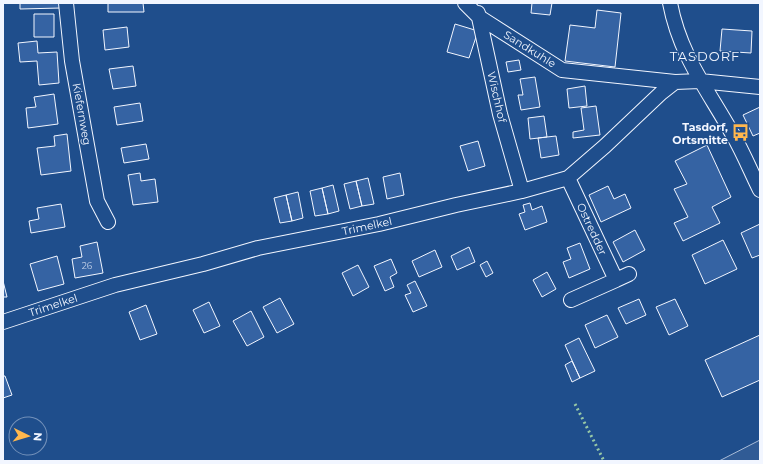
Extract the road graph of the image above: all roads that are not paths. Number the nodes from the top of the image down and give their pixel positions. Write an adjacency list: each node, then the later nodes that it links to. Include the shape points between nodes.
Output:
1 (66, 3): 12 (street, Kiefernweg, via 72,62 97,201)
2 (465, 3): 5 (street, Sandkuhle)
3 (475, 3): 5 (street, Wischhof)
4 (670, 3): 6 (street, via 678,34)
5 (479, 17): 7 (street, Sandkuhle, via 562,70); 11 (street, Wischhof, via 500,114)
6 (700, 81): 7 (street); 8 (street); 10 (street, via 734,136)
7 (675, 82): 9 (street, Trimelkel)
8 (760, 87)
9 (568, 178): 11 (street, Trimelkel); 14 (street, Ostredder)
10 (760, 190)
11 (522, 191): 16 (street, Trimelkel, via 379,224 258,248 115,284)
12 (108, 222)
13 (629, 274): 14 (street)
14 (616, 280): 15 (street)
15 (571, 300)
16 (3, 322)

